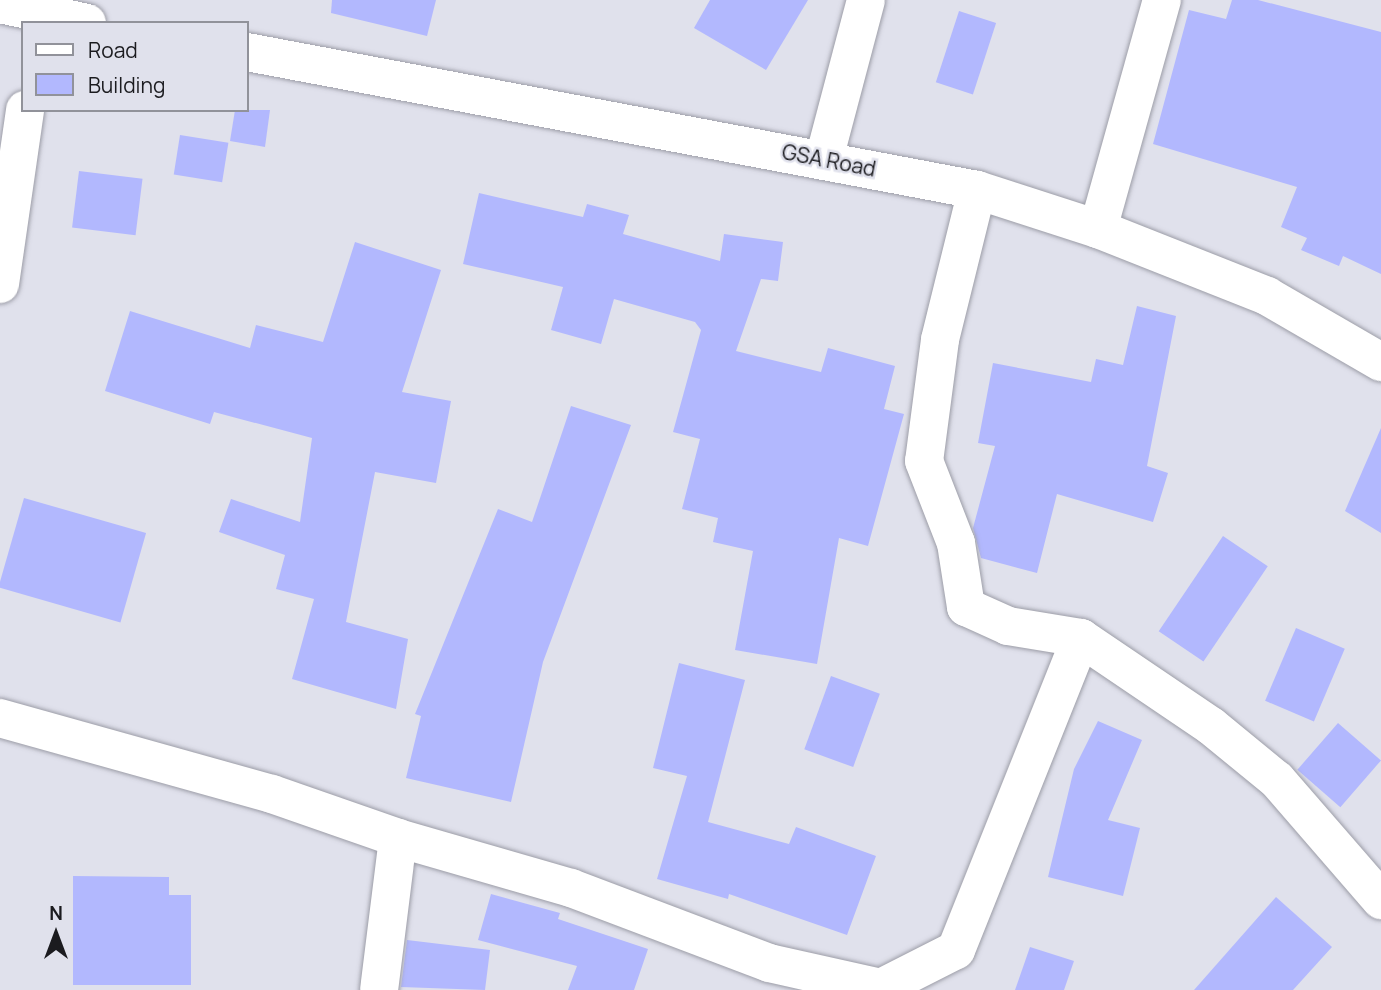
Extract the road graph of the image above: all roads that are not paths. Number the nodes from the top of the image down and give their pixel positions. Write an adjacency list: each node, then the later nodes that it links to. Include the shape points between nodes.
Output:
1 (866, 0): 5 (street)
2 (1161, 0): 7 (street)
3 (248, 52): 5 (street, GSA Road)
4 (25, 112): 8 (street)
5 (824, 159): 6 (street, GSA Road)
6 (977, 190): 7 (street, GSA Road); 10 (street, via 940,340 924,461 956,543 966,607 1008,626)
7 (1098, 229): 9 (street, GSA Road, via 1267,296)
8 (0, 284)
9 (1381, 362)
10 (1081, 638): 12 (street, via 956,950 881,988 769,963 571,888); 13 (street, via 1211,726 1277,780)
11 (3, 715): 12 (street, via 272,794)
12 (398, 838): 14 (street)
13 (1381, 900)
14 (379, 990)

